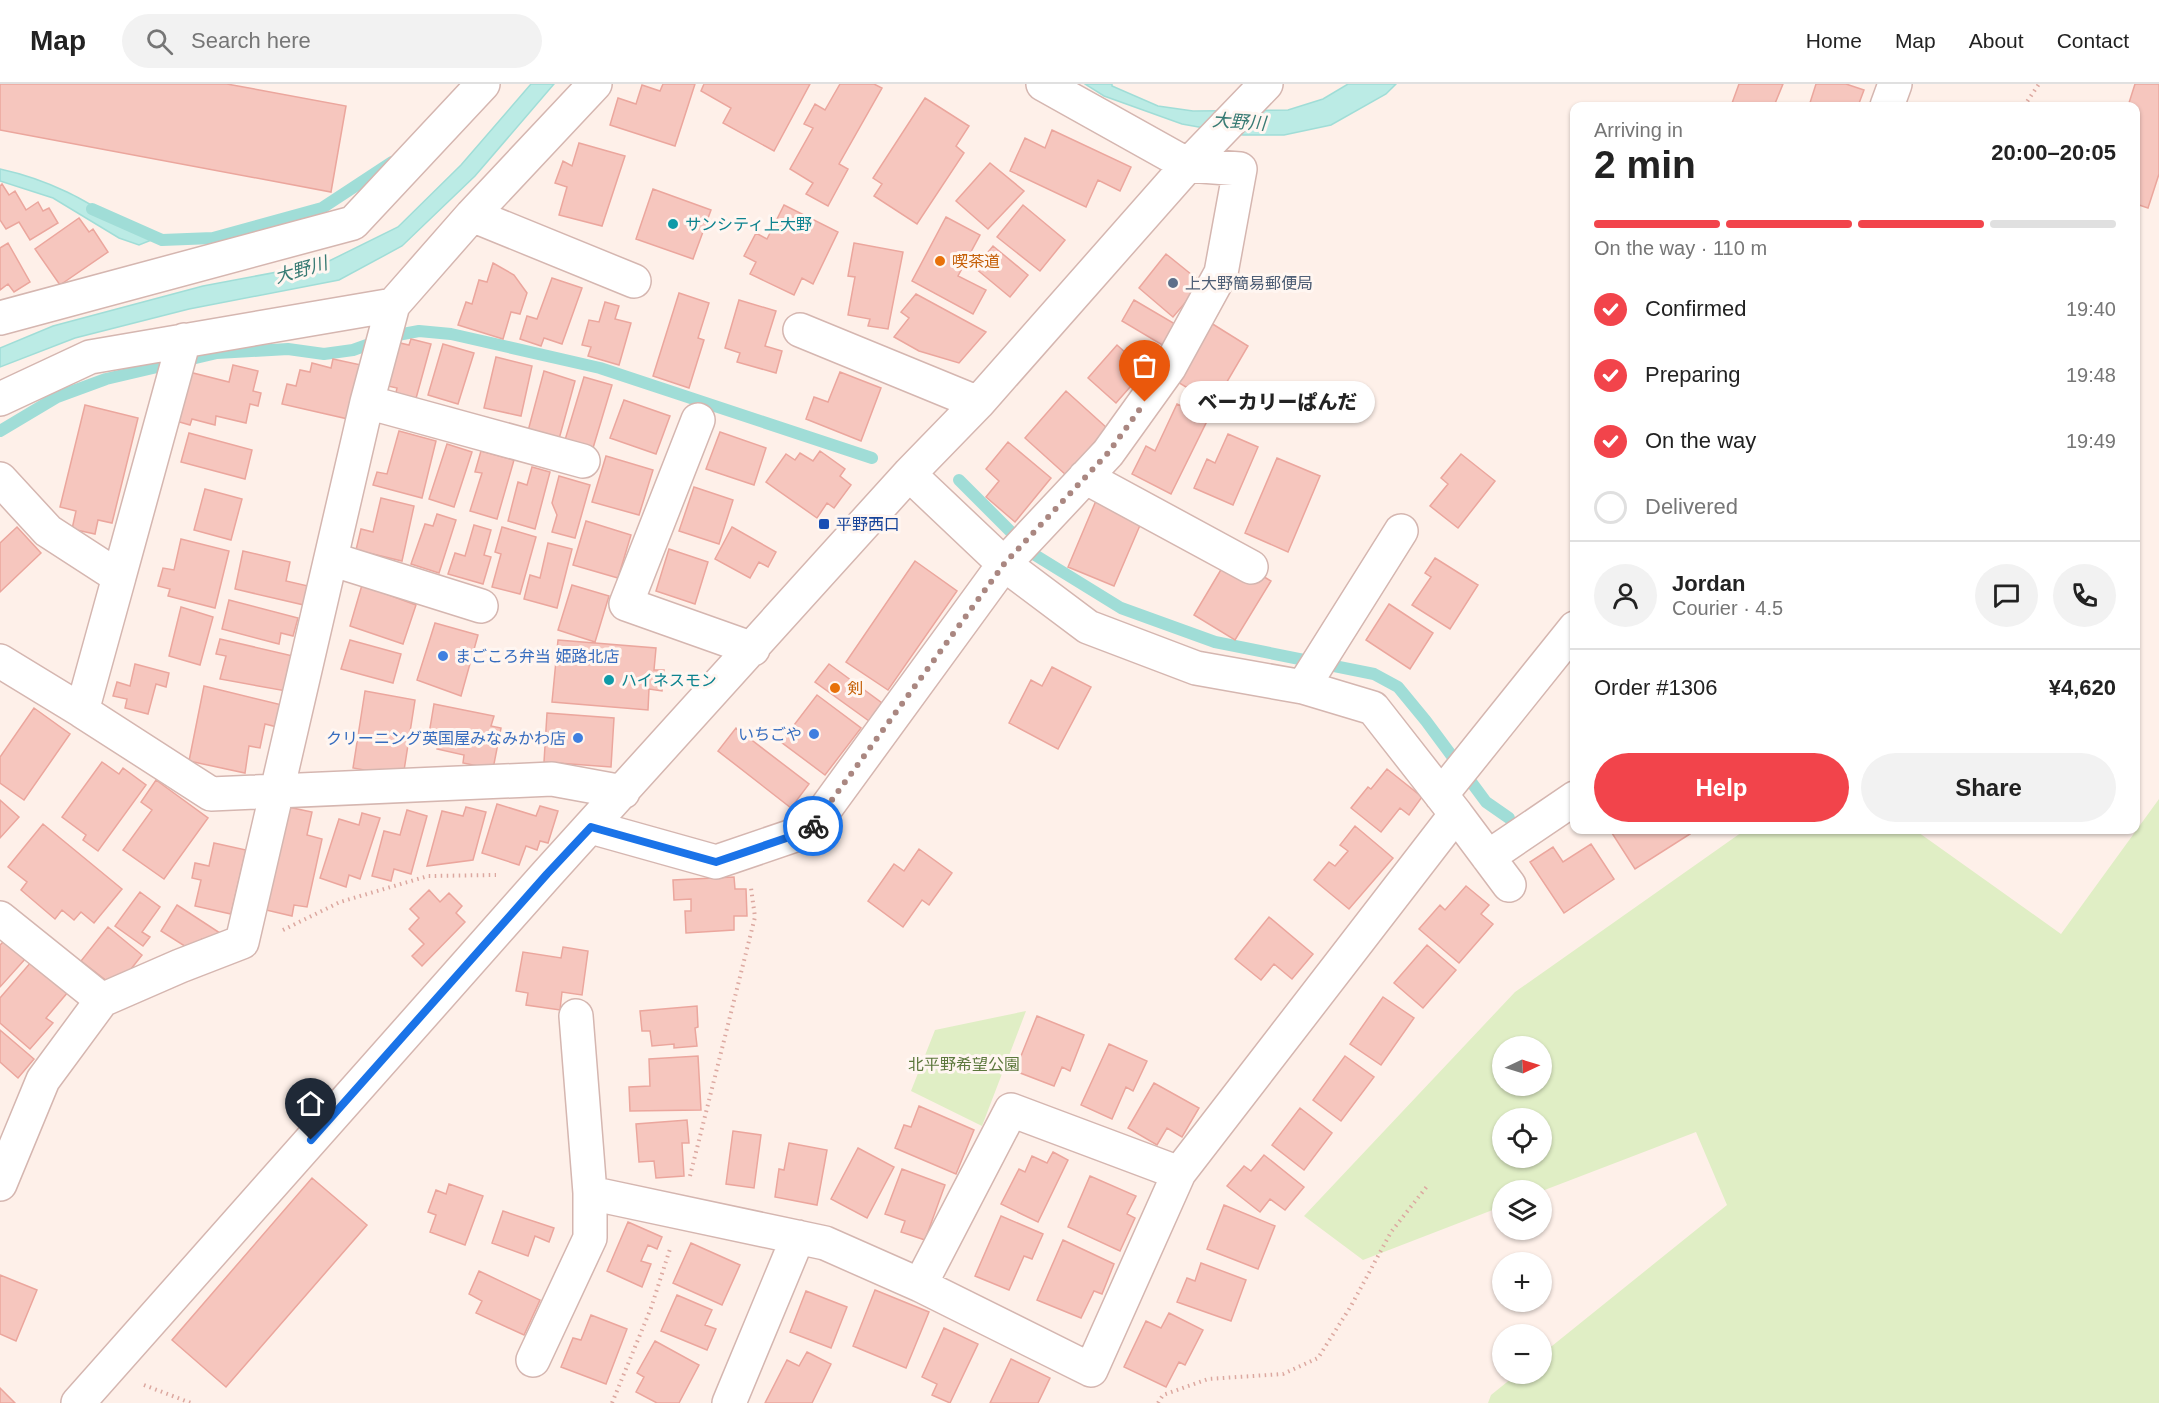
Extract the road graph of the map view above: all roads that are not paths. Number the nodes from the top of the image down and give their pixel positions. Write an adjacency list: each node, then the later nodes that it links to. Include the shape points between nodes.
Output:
1 (483, 84): 11 (street, via 353,224)
2 (595, 84): 8 (street)
3 (1043, 84): 7 (street)
4 (1266, 84): 7 (street)
5 (1895, 84): 6 (street)
6 (1888, 102)
7 (1188, 165): 16 (street); 20 (street, via 1240,169 1221,273 1170,368 1108,453)
8 (472, 215): 9 (street); 10 (street)
9 (634, 280)
10 (393, 305): 13 (street); 15 (street)
11 (0, 318)
12 (800, 330): 16 (street)
13 (184, 340): 14 (street, via 90,357); 26 (street)
14 (0, 399)
15 (367, 402): 18 (street); 23 (street)
16 (978, 403): 19 (street)
17 (698, 420): 29 (street, via 626,604)
18 (583, 461)
19 (909, 474): 24 (street); 29 (street)
20 (1085, 477): 24 (street); 25 (street)
21 (0, 479): 26 (street, via 48,531)
22 (1401, 531): 31 (street)
23 (331, 559): 27 (street); 33 (street)
24 (1004, 564): 31 (street, via 1088,627 1196,668); 37 (street, via 810,830 716,862)
25 (1251, 567)
26 (119, 576): 32 (street)
27 (482, 606)
28 (1570, 635): 36 (street)
29 (753, 649): 34 (street)
30 (0, 661): 32 (street)
31 (1303, 687): 36 (street, via 1373,708)
32 (82, 711): 33 (street, via 211,794)
33 (279, 790): 34 (street, via 552,779); 41 (street, via 242,942)
34 (623, 792): 37 (street)
35 (1570, 801): 38 (street)
36 (1448, 804): 38 (street); 43 (street)
37 (591, 827): 49 (street)
38 (1488, 857): 39 (street)
39 (1509, 885)
40 (0, 918): 41 (street)
41 (102, 1000): 44 (street, via 43,1080)
42 (576, 1016): 45 (street)
43 (1179, 1173): 47 (street, via 1011,1110); 47 (street, via 1091,1370)
44 (0, 1184)
45 (590, 1193): 46 (street); 48 (street, via 590,1238)
46 (798, 1237): 47 (street, via 825,1243); 50 (street)
47 (920, 1285)
48 (533, 1360)
49 (78, 1403)
50 (729, 1403)

